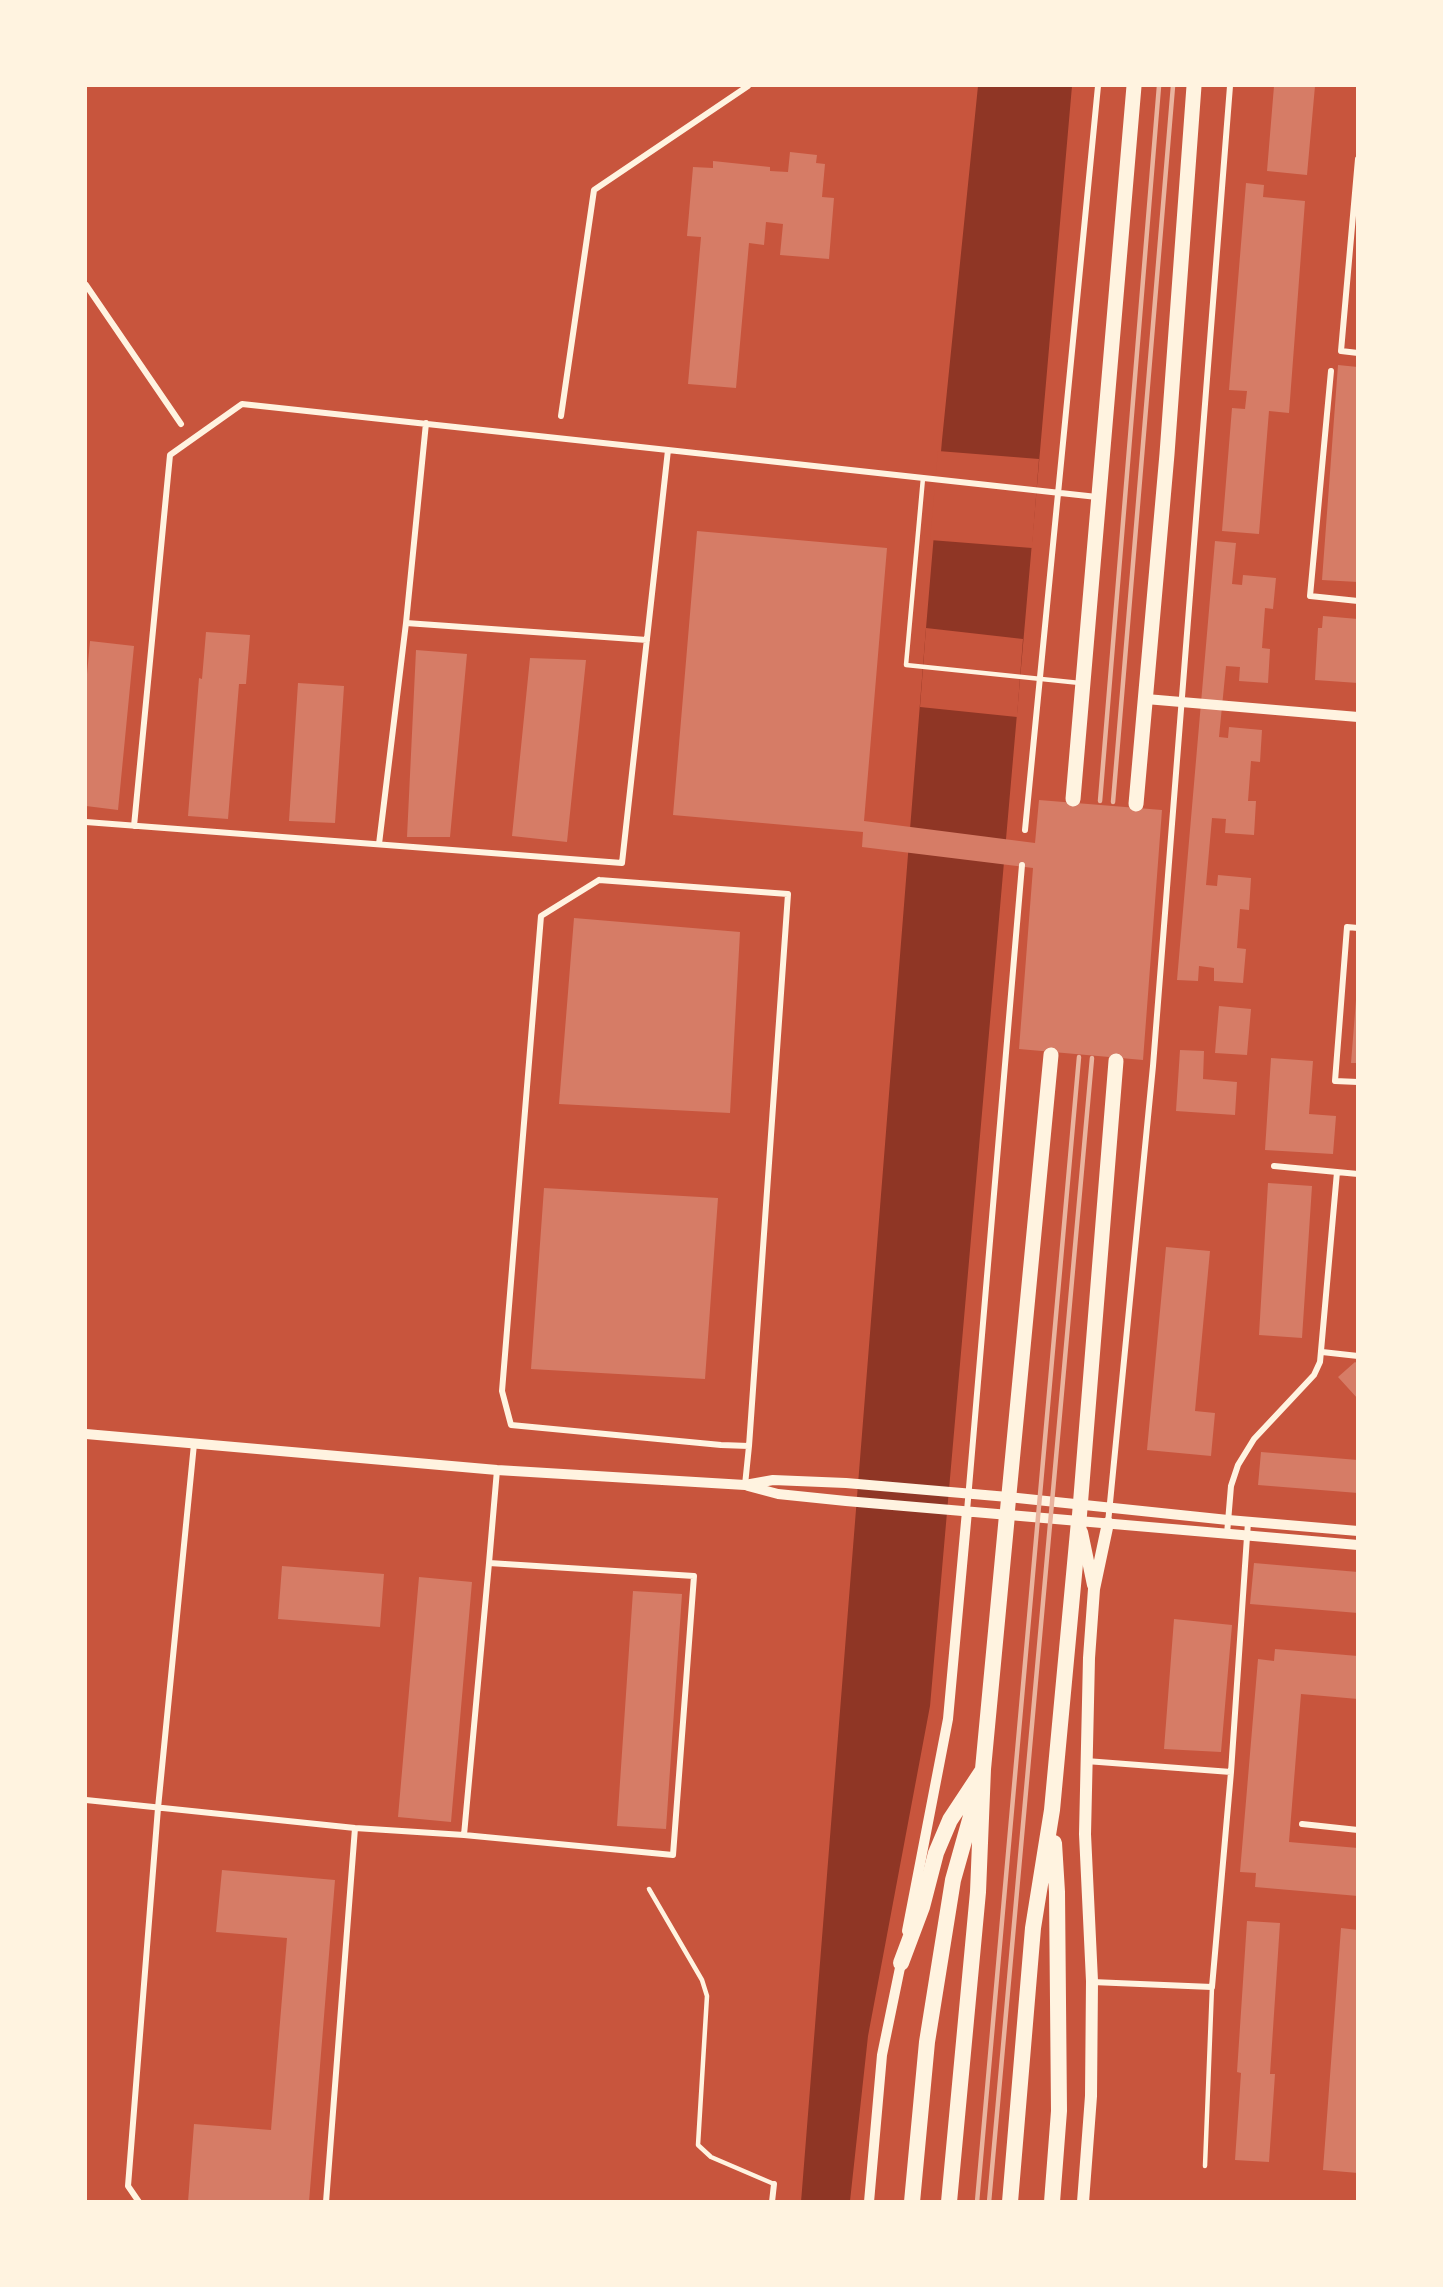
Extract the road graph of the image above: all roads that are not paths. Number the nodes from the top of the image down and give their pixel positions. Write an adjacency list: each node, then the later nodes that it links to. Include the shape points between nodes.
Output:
1 (748, 86): 10 (street, via 594,190)
2 (1098, 86): 15 (street)
3 (1134, 86): 16 (main road)
4 (1194, 86): 22 (main road)
5 (1230, 86): 23 (street)
6 (1358, 159): 8 (street, via 1341,351)
7 (86, 285): 12 (street)
8 (1358, 353)
9 (1331, 371): 17 (street, via 1310,596)
10 (561, 416)
11 (426, 423): 13 (street); 18 (street); 28 (street, via 242,404 171,454)
12 (181, 424)
13 (668, 450): 14 (street); 19 (street)
14 (923, 478): 15 (street); 20 (lane, via 906,665)
15 (1058, 493): 16 (street); 20 (street)
16 (1100, 497): 21 (main road)
17 (1358, 601)
18 (406, 622): 19 (street); 30 (street)
19 (647, 640): 30 (street, via 622,862)
20 (1040, 679): 21 (lane); 29 (street)
21 (1082, 683): 25 (main road)
22 (1146, 699): 23 (street); 26 (main road)
23 (1182, 701): 24 (street); 48 (street, via 1152,1077)
24 (1358, 717)
25 (1074, 799)
26 (1137, 804)
27 (86, 822): 28 (street)
28 (134, 826): 30 (street)
29 (1025, 830)
30 (379, 844)
31 (1022, 865): 46 (street)
32 (1358, 928): 35 (street, via 1347,927 1335,1081)
33 (1051, 1055): 47 (main road)
34 (1116, 1061): 50 (main road)
35 (1358, 1082)
36 (1274, 1166): 37 (street)
37 (1337, 1172): 38 (street); 39 (street)
38 (1358, 1174)
39 (1322, 1352): 40 (street); 52 (street, via 1314,1375 1254,1439 1238,1465 1231,1486)
40 (1358, 1356)
41 (86, 1434): 42 (street)
42 (194, 1444): 44 (street); 65 (street)
43 (749, 1446): 43 (street, via 511,1425 502,1391 541,916 599,880 788,894); 45 (street)
44 (497, 1470): 45 (street); 59 (street)
45 (745, 1485): 46 (street, via 773,1480); 49 (street, via 778,1494)
46 (968, 1494): 47 (street); 49 (street)
47 (1008, 1497): 50 (street); 51 (main road)
48 (1110, 1507): 50 (street); 52 (street); 54 (street)
49 (967, 1511): 51 (street); 72 (street, via 948,1719)
50 (1080, 1513): 51 (street); 54 (street); 60 (main road); 66 (highway)
51 (1007, 1515): 62 (highway)
52 (1228, 1520): 53 (street); 56 (street)
53 (1248, 1522): 55 (street); 57 (street)
54 (1108, 1523): 56 (street); 60 (main road)
55 (1358, 1531)
56 (1227, 1534): 57 (street)
57 (1246, 1536): 58 (street); 63 (street)
58 (1358, 1545)
59 (489, 1563): 70 (street); 70 (street, via 694,1576 673,1855)
60 (1094, 1589): 61 (main road)
61 (1085, 1761): 63 (street); 73 (main road)
62 (983, 1769): 72 (highway, via 950,1820 936,1853 922,1907); 81 (highway, via 953,1880 927,2042); 82 (highway, via 978,1892)
63 (1231, 1772): 74 (street)
64 (86, 1800): 65 (street)
65 (158, 1808): 68 (street); 77 (street, via 128,2186)
66 (1052, 1810): 83 (highway, via 1033,1928); 84 (highway, via 1057,1892 1059,2111)
67 (1302, 1824): 69 (street)
68 (355, 1828): 70 (street); 78 (street)
69 (1358, 1830)
70 (464, 1835)
71 (649, 1889): 76 (lane, via 702,1980 707,1996 698,2145 711,2157)
72 (901, 1963): 80 (street, via 882,2055)
73 (1092, 1982): 74 (street); 85 (main road, via 1091,2096)
74 (1212, 1987): 75 (lane)
75 (1205, 2166)
76 (774, 2184): 79 (street)
77 (139, 2202)
78 (326, 2202)
79 (772, 2202)
80 (869, 2202)
81 (912, 2202)
82 (949, 2202)
83 (1010, 2202)
84 (1052, 2202)
85 (1083, 2202)

